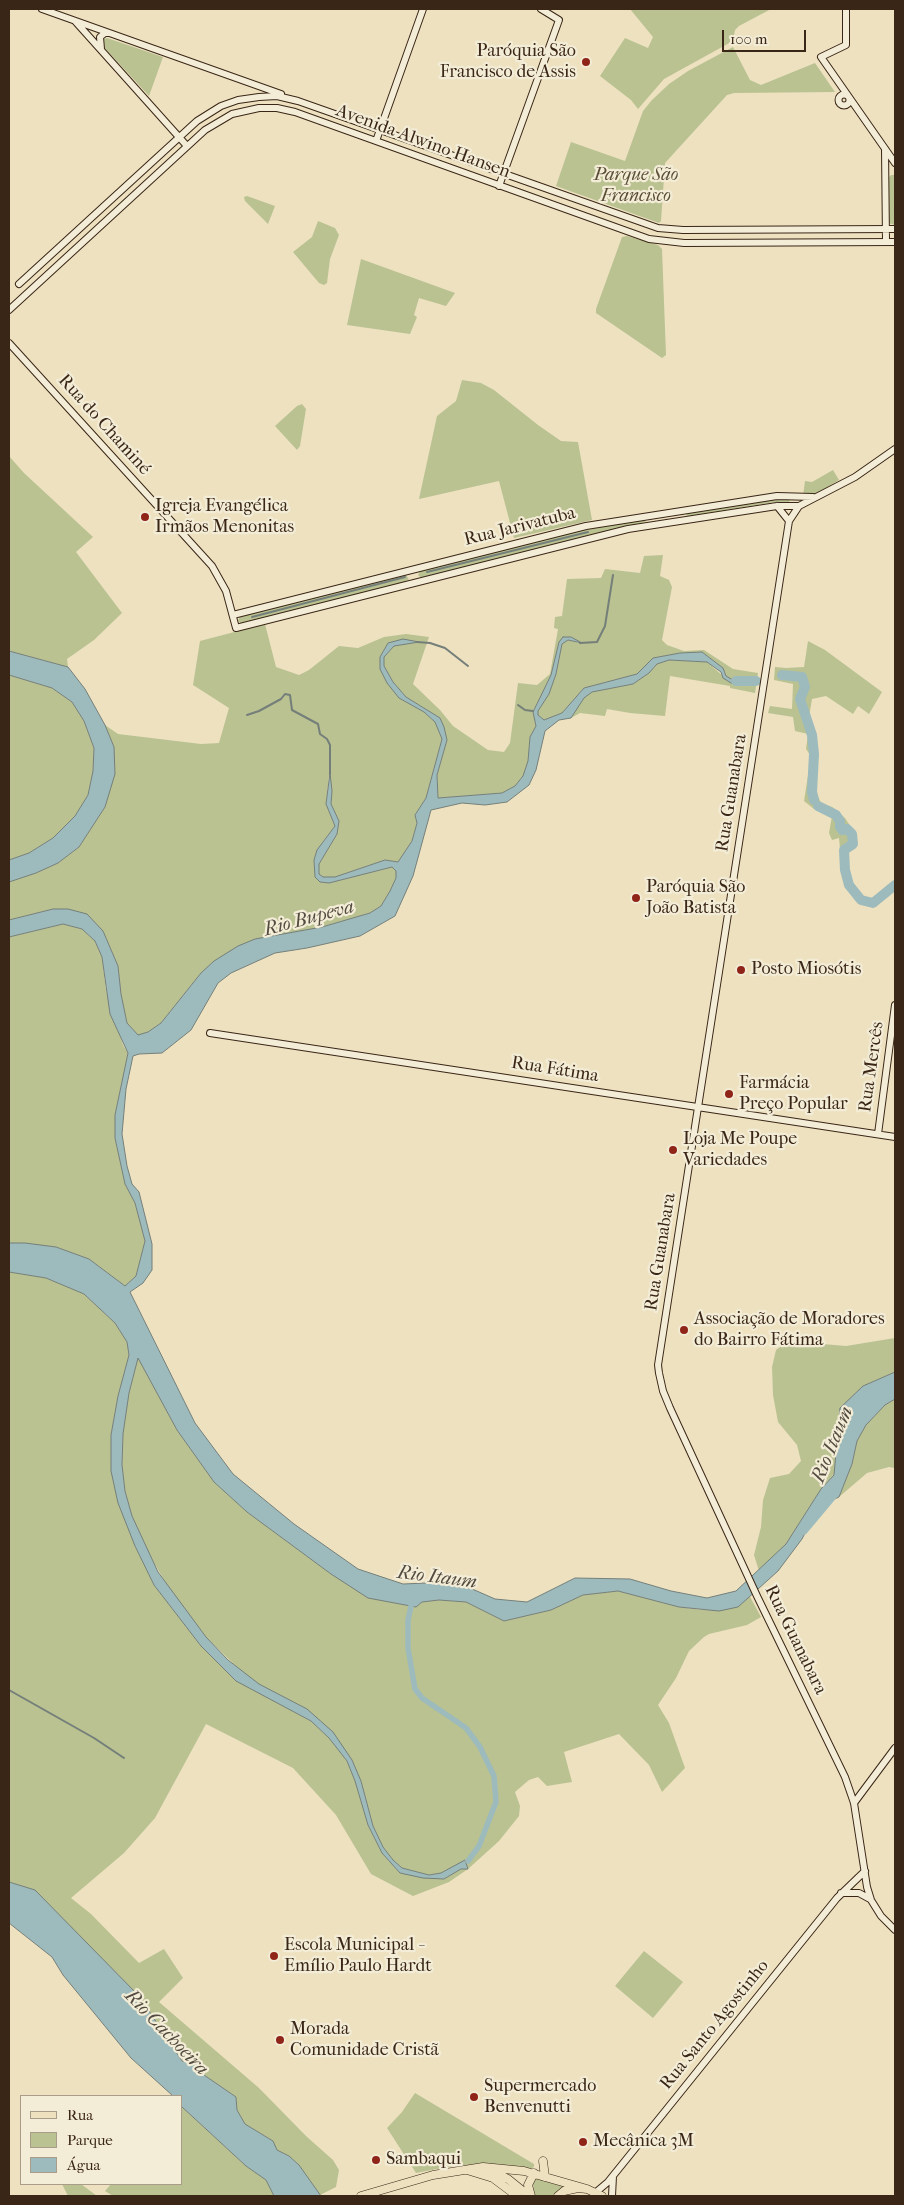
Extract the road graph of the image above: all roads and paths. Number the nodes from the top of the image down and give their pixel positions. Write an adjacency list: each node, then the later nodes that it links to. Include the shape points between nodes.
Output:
1 (42, 9): 5 (street)
2 (423, 9): 18 (street)
3 (541, 9): 24 (street, via 558,20)
4 (846, 9): 10 (street, via 846,45 821,57)
5 (74, 20): 6 (street); 8 (street)
6 (96, 28): 7 (street); 8 (street, via 93,35)
7 (110, 33): 9 (street, via 100,37); 11 (street)
8 (95, 43): 9 (street)
9 (102, 52): 19 (street)
10 (839, 83): 12 (street); 13 (street)
11 (257, 86): 14 (street); 15 (street)
12 (848, 96): 13 (street); 16 (street, via 849,101); 17 (street)
13 (840, 97): 16 (street, via 840,103)
14 (248, 98): 15 (street, Avenida Alwino Hansen, via 277,96); 19 (street, Avenida Alwino Hansen, via 214,110)
15 (298, 101): 18 (street, Avenida Alwino Hansen)
16 (844, 105): 17 (street)
17 (860, 113): 22 (street)
18 (380, 130): 20 (street); 24 (street, Avenida Alwino Hansen)
19 (179, 137): 21 (street); 30 (street, Avenida Alwino Hansen)
20 (376, 141): 21 (street, Avenida Alwino Hansen, via 294,112 268,108 224,118); 25 (street, Avenida Alwino Hansen)
21 (187, 146): 31 (street, Avenida Alwino Hansen)
22 (885, 148): 23 (street); 26 (street)
23 (895, 163)
24 (504, 174): 25 (street); 26 (street, Avenida Alwino Hansen, via 658,228)
25 (499, 186): 28 (street, Avenida Alwino Hansen, via 658,241)
26 (885, 229): 27 (street, Avenida Alwino Hansen); 28 (street)
27 (895, 229)
28 (886, 241): 29 (street, Avenida Alwino Hansen)
29 (895, 242)
30 (19, 284)
31 (9, 310)
32 (9, 342): 38 (street, Rua do Chaminé, via 212,566 222,582)
33 (895, 449): 34 (street, Rua Jarivatuba, via 855,477)
34 (818, 497): 36 (street, Rua Jarivatuba); 38 (street, Rua Jarivatuba, via 777,496 586,526)
35 (777, 506): 36 (street, Rua Jarivatuba); 37 (street); 39 (street, Rua Jarivatuba, via 628,529)
36 (798, 506): 37 (street, Rua Guanabara)
37 (790, 521): 42 (street, Rua Guanabara)
38 (233, 615): 39 (street, Rua do Chaminé)
39 (236, 628)
40 (895, 1004): 43 (street, Rua Mercês)
41 (210, 1032): 42 (street, Rua Fátima)
42 (698, 1107): 43 (street, Rua Fátima); 46 (street, Rua Guanabara, via 659,1373 667,1400 845,1777)
43 (878, 1134): 44 (street, Rua Fátima)
44 (895, 1137)
45 (895, 1748): 46 (street)
46 (854, 1803): 47 (street, Rua Guanabara)
47 (865, 1871): 48 (street, Rua Santo Agostinho); 49 (street, Rua Guanabara)
48 (841, 1894): 49 (street, via 860,1893); 55 (street, Rua Santo Agostinho)
49 (871, 1900): 50 (street, Rua Guanabara)
50 (895, 1930)
51 (543, 2161): 56 (main road)
52 (457, 2170): 53 (main road); 54 (main road, via 492,2167); 58 (main road)
53 (467, 2170): 59 (main road, via 492,2178); 60 (main road, via 498,2174)
54 (534, 2173): 56 (main road); 60 (main road, via 528,2185)
55 (613, 2175): 57 (street, Rua Santo Agostinho); 62 (street)
56 (545, 2177): 57 (main road)
57 (595, 2193): 61 (main road, via 570,2189)
58 (361, 2196)
59 (517, 2196)
60 (530, 2196)
61 (558, 2196)
62 (612, 2196)

